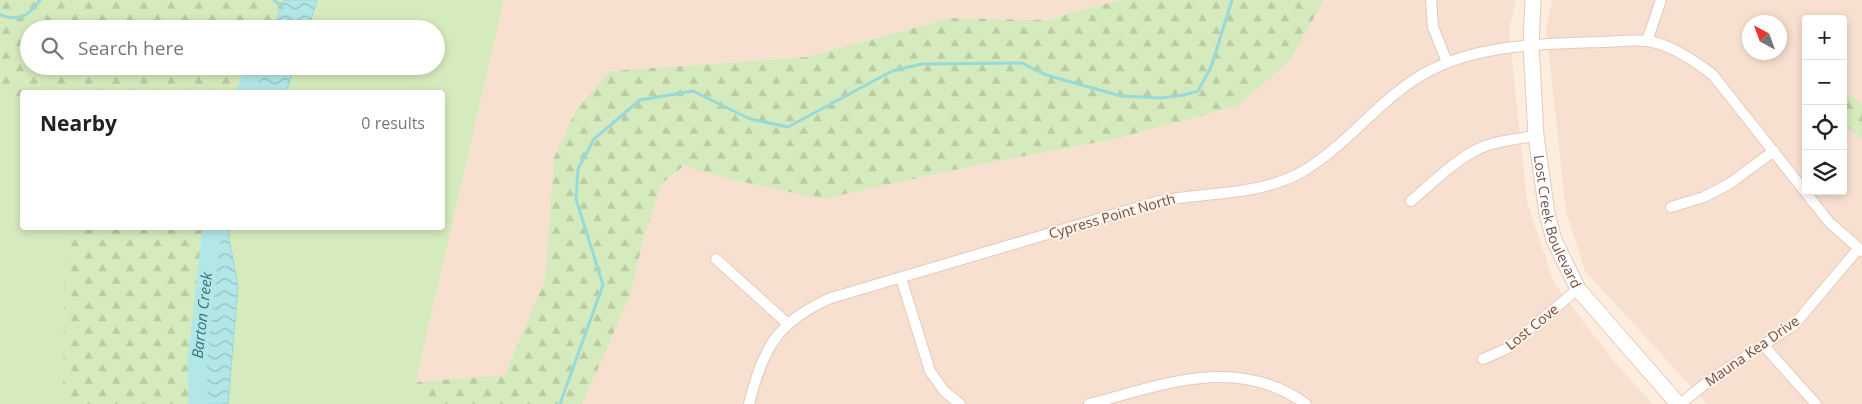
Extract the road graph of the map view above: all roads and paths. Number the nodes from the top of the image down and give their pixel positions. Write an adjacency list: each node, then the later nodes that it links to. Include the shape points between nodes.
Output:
1 (1431, 0): 6 (street, via 1433,27)
2 (1533, 0): 5 (street, Lost Creek Boulevard)
3 (1661, 0): 4 (street)
4 (1647, 41): 5 (street, Cypress Point North); 8 (street, via 1674,51 1713,75)
5 (1531, 45): 6 (street, Cypress Point North); 7 (street, Lost Creek Boulevard)
6 (1447, 62): 13 (street, Cypress Point North, via 1396,94 1314,164 1273,184 1156,202)
7 (1536, 136): 9 (street, via 1476,150); 14 (street, Lost Creek Boulevard, via 1554,240)
8 (1774, 151): 10 (street, via 1729,184 1704,197); 11 (street, via 1829,222)
9 (1411, 201)
10 (1671, 207)
11 (1860, 250): 16 (street, Mauna Kea Drive, via 1794,324)
12 (716, 259): 15 (street)
13 (901, 278): 15 (street, Cypress Point North, via 831,298 807,308); 19 (street, via 930,371 944,391)
14 (1578, 289): 17 (street, Lost Cove, via 1506,349); 22 (street, Lost Creek Boulevard)
15 (787, 323): 18 (street, Cypress Point North, via 766,352)
16 (1764, 346): 22 (street, Mauna Kea Drive, via 1714,377); 23 (street)
17 (1483, 359)
18 (748, 404)
19 (960, 404)
20 (1089, 404): 21 (street, via 1193,378 1221,376 1273,385)
21 (1306, 404)
22 (1679, 404)
23 (1816, 404)

